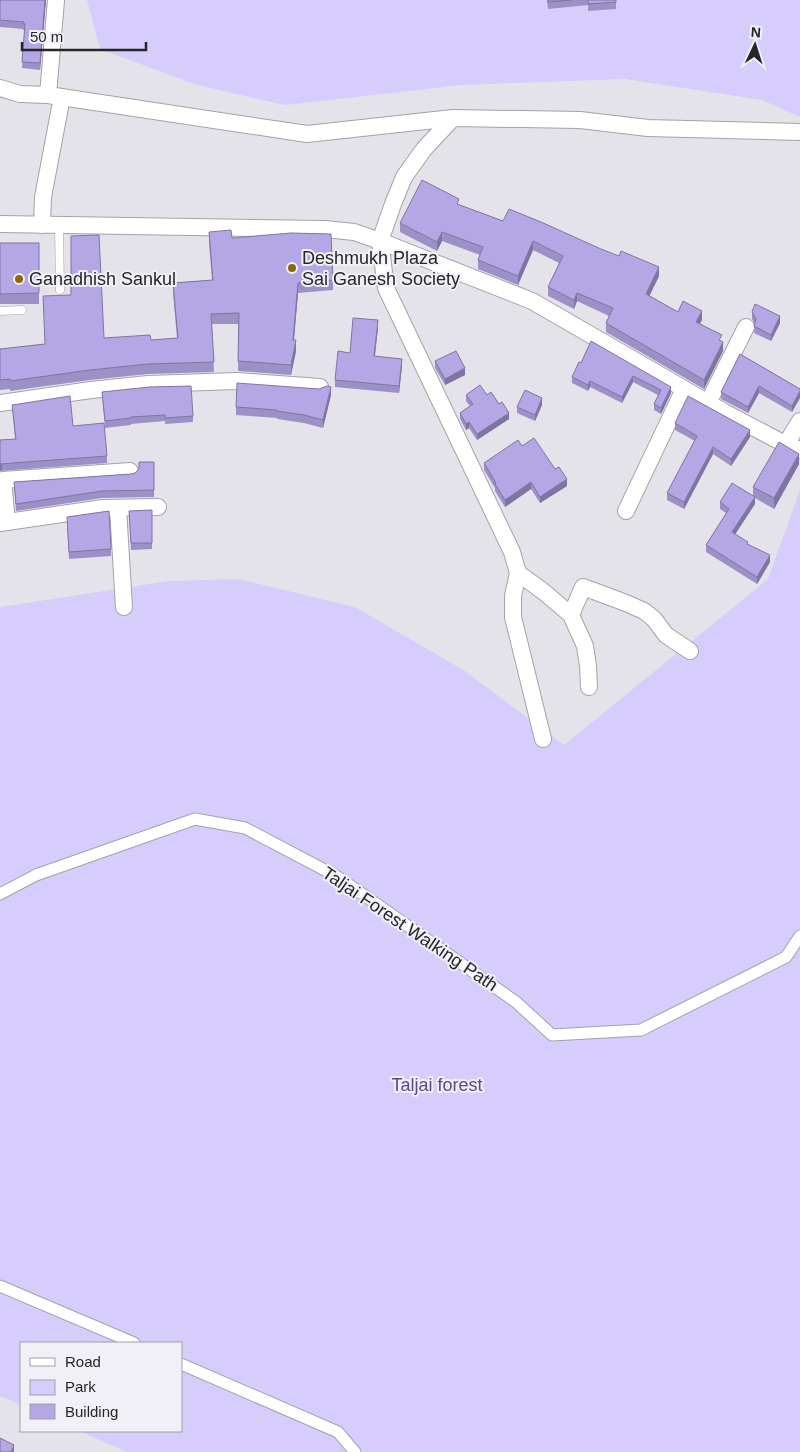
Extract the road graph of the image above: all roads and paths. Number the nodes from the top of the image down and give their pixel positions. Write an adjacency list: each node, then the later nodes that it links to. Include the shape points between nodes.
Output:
1 (56, 0): 3 (street)
2 (0, 88): 3 (street, via 20,94)
3 (55, 96): 4 (street, via 307,134); 6 (street)
4 (453, 118): 5 (street, via 580,120 648,128); 9 (street, via 424,148 404,177)
5 (800, 132)
6 (43, 211): 7 (street); 8 (street)
7 (0, 224)
8 (60, 225): 9 (street, via 325,230 354,232); 10 (lane)
9 (380, 241): 15 (street, via 532,301); 25 (street, via 386,288 512,552)
10 (60, 290)
11 (22, 310): 12 (lane)
12 (0, 311)
13 (746, 326): 17 (street)
14 (320, 387): 16 (street, via 237,381 157,384)
15 (684, 389): 17 (street); 23 (street)
16 (0, 403)
17 (708, 403): 19 (street)
18 (800, 422): 19 (street)
19 (793, 447)
20 (130, 471): 24 (street, via 3,480)
21 (158, 507): 22 (street)
22 (118, 508): 24 (street); 26 (street)
23 (626, 511)
24 (4, 522)
25 (518, 573): 27 (street); 30 (street, via 513,617)
26 (124, 607)
27 (571, 615): 28 (street, via 583,588 644,611 666,635); 29 (street, via 585,646)
28 (690, 651)
29 (589, 687)
30 (543, 739)
31 (0, 894): 32 (street, Taljai Forest Walking Path, via 36,876 195,819 244,828 338,876 516,1002 552,1035 641,1030 786,957)
32 (800, 936)
33 (0, 1286): 34 (street)
34 (132, 1342)
35 (182, 1364): 36 (street, via 338,1432)
36 (355, 1452)

